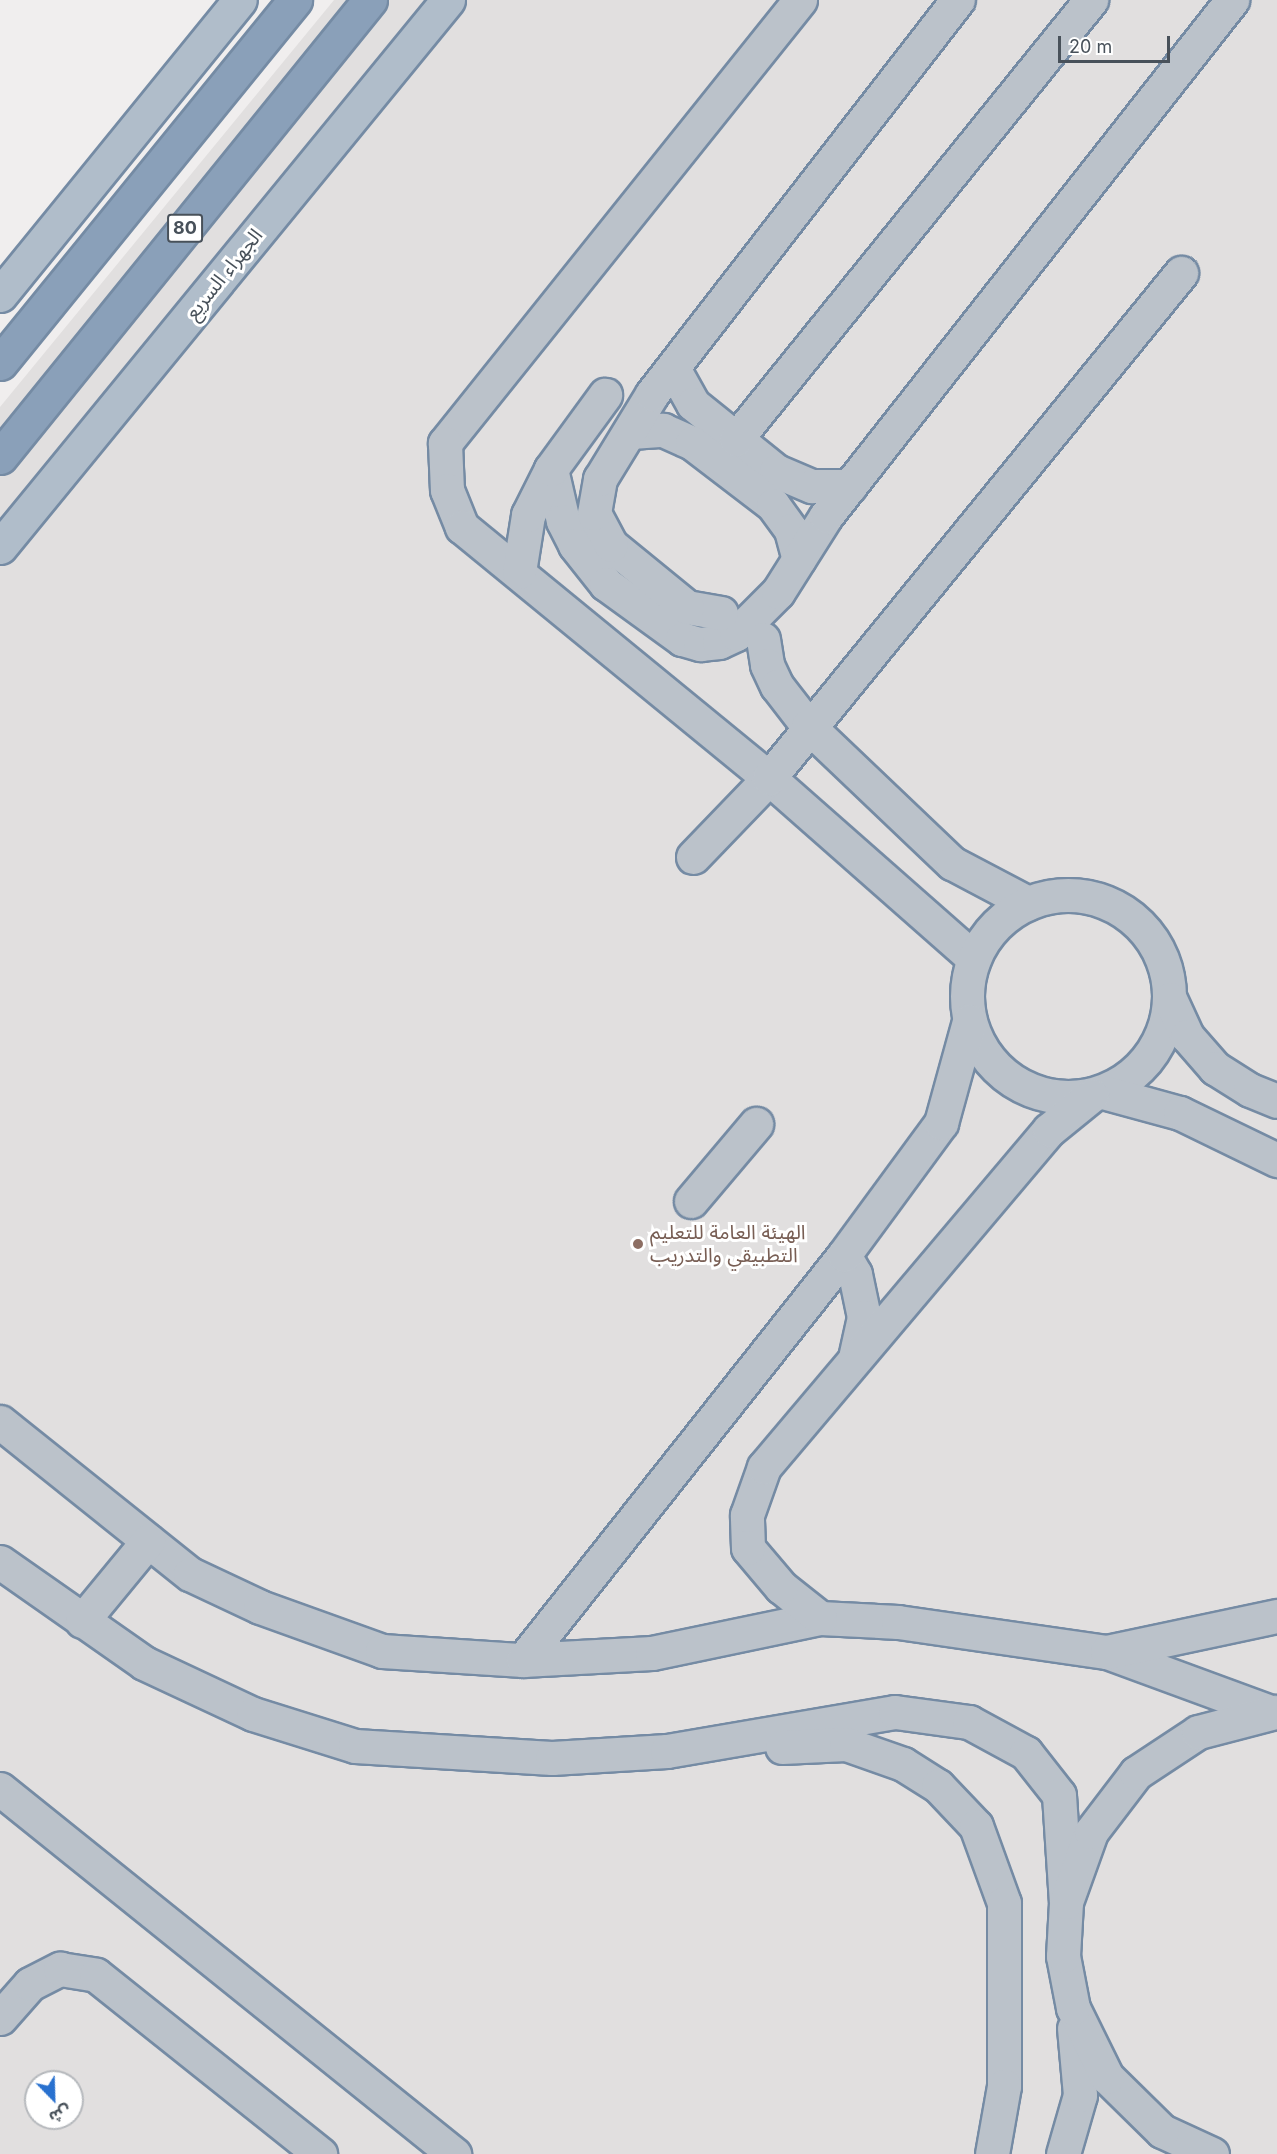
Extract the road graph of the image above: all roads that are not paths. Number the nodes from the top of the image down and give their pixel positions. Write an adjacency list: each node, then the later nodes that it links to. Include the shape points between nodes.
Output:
1 (295, 0): 11 (highway)
2 (370, 0): 16 (highway, 80)
3 (448, 0): 19 (main road, الجهراء السريع)
4 (800, 0): 21 (street, via 445,443 447,490 462,527)
5 (958, 0): 12 (street)
6 (1091, 0): 15 (street)
7 (1232, 0): 18 (street)
8 (236, 2): 10 (main road)
9 (1181, 273): 24 (street)
10 (0, 295)
11 (0, 363)
12 (673, 368): 14 (street); 15 (street, via 693,404)
13 (605, 395): 17 (street)
14 (631, 432): 20 (street, via 663,430 692,442 773,505 791,530); 22 (street, via 600,480 595,496 598,525 611,545 687,607)
15 (736, 440): 18 (street, via 793,480 812,486)
16 (0, 457)
17 (551, 469): 20 (street, via 562,521 589,566 606,584 682,639 700,644 719,642 736,634 777,592); 21 (street, via 528,515)
18 (850, 486): 20 (street)
19 (0, 547)
20 (799, 559)
21 (519, 572): 25 (street)
22 (721, 613)
23 (763, 639): 24 (street, via 767,665 777,686)
24 (808, 726): 25 (street); 27 (street, via 952,863)
25 (769, 778): 26 (street); 28 (street)
26 (693, 857)
27 (1028, 903): 28 (street, via 995,926); 29 (street, via 1060,896 1094,898 1125,912 1149,936 1165,966)
28 (974, 959): 30 (street, via 967,990)
29 (1170, 999): 31 (street, via 1164,1028 1150,1055 1129,1077); 32 (street, via 1187,1036 1215,1068)
30 (969, 1021): 31 (street, via 982,1050 1003,1074 1029,1090 1060,1097); 36 (street, via 941,1123)
31 (1097, 1093): 34 (street, via 1180,1113); 37 (street, via 1049,1130)
32 (1277, 1101)
33 (756, 1124): 35 (street)
34 (1277, 1160)
35 (691, 1201)
36 (844, 1255): 37 (street, via 855,1274 864,1317); 45 (street)
37 (855, 1359): 42 (street, via 764,1467 747,1515 748,1548 781,1587)
38 (0, 1422): 39 (street)
39 (148, 1541): 43 (street); 45 (street, via 190,1574 261,1608 382,1651)
40 (0, 1562): 43 (street)
41 (1277, 1616): 44 (street)
42 (820, 1618): 44 (street, via 898,1622); 45 (street, via 652,1653)
43 (82, 1621): 47 (street, via 144,1663 253,1714 355,1746 552,1758)
44 (1107, 1652): 46 (street)
45 (523, 1660)
46 (1274, 1712): 49 (street, via 1198,1732 1136,1773 1091,1832)
47 (667, 1750): 49 (street, via 895,1712 969,1722 1026,1753 1059,1795); 54 (street, via 846,1744 903,1764 938,1786 976,1826 1004,1903 1004,2086)
48 (0, 1790): 53 (street)
49 (1066, 1902): 50 (street, via 1063,1956)
50 (1073, 2008): 55 (street, via 1080,2095); 56 (street, via 1107,2077 1162,2131)
51 (0, 2018): 52 (street, via 30,1984 60,1969 96,1975)
52 (320, 2154)
53 (454, 2154)
54 (992, 2154)
55 (1063, 2154)
56 (1212, 2154)

